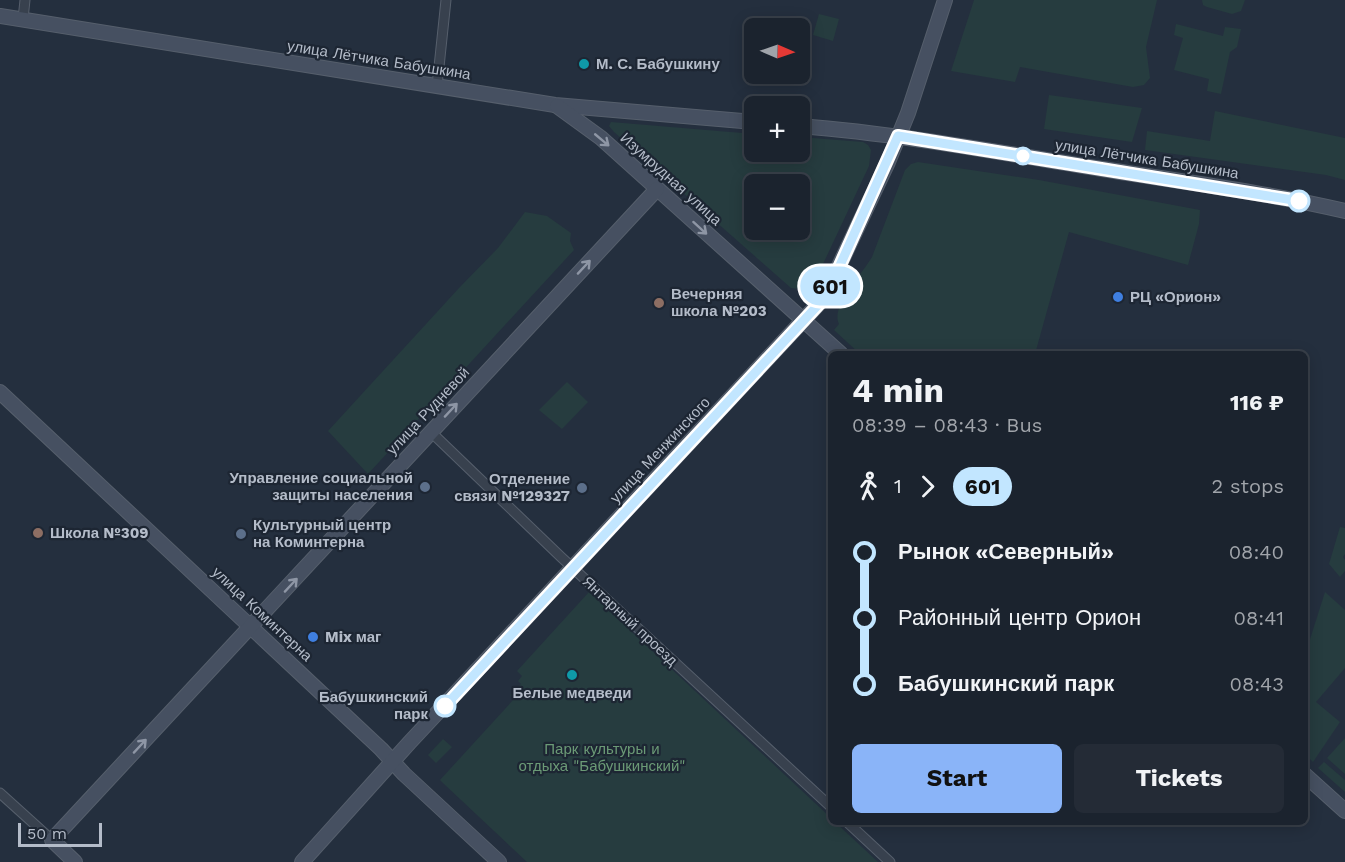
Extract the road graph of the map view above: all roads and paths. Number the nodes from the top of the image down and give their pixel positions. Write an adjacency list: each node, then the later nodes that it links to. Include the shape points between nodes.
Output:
1 (25, 0): 5 (street)
2 (446, 0): 6 (street)
3 (945, 0): 10 (street, улица Менжинского)
4 (0, 16): 5 (street, улица Лётчика Бабушкина)
5 (23, 19): 6 (street, улица Лётчика Бабушкина)
6 (437, 86): 7 (street, улица Лётчика Бабушкина)
7 (555, 105): 8 (street, улица Лётчика Бабушкина); 11 (street, Изумрудная улица, one-way to 11, via 601,138)
8 (744, 121)
9 (810, 127): 10 (street, улица Лётчика Бабушкина)
10 (898, 136): 12 (street, улица Лётчика Бабушкина, via 1228,188); 13 (street, улица Менжинского, via 828,292)
11 (657, 189): 13 (street, Изумрудная улица, one-way to 13); 16 (street, улица Рудневой, one-way to 11)
12 (1345, 211)
13 (803, 321): 14 (street, Изумрудная улица); 17 (street, улица Менжинского)
14 (838, 351)
15 (0, 392): 18 (street, улица Коминтерна)
16 (431, 432): 17 (street, Янтарный проезд); 18 (street, улица Рудневой, one-way to 16)
17 (573, 568): 19 (street, улица Менжинского); 22 (street, Янтарный проезд)
18 (251, 628): 19 (street, улица Коминтерна); 25 (street, улица Рудневой, one-way to 18)
19 (393, 761): 27 (street, улица Менжинского); 28 (street, улица Коминтерна)
20 (1308, 778): 23 (street)
21 (0, 793): 25 (street)
22 (828, 804)
23 (1345, 811)
24 (850, 825): 29 (street)
25 (52, 840): 26 (street)
26 (75, 862)
27 (302, 862)
28 (499, 862)
29 (890, 862)

